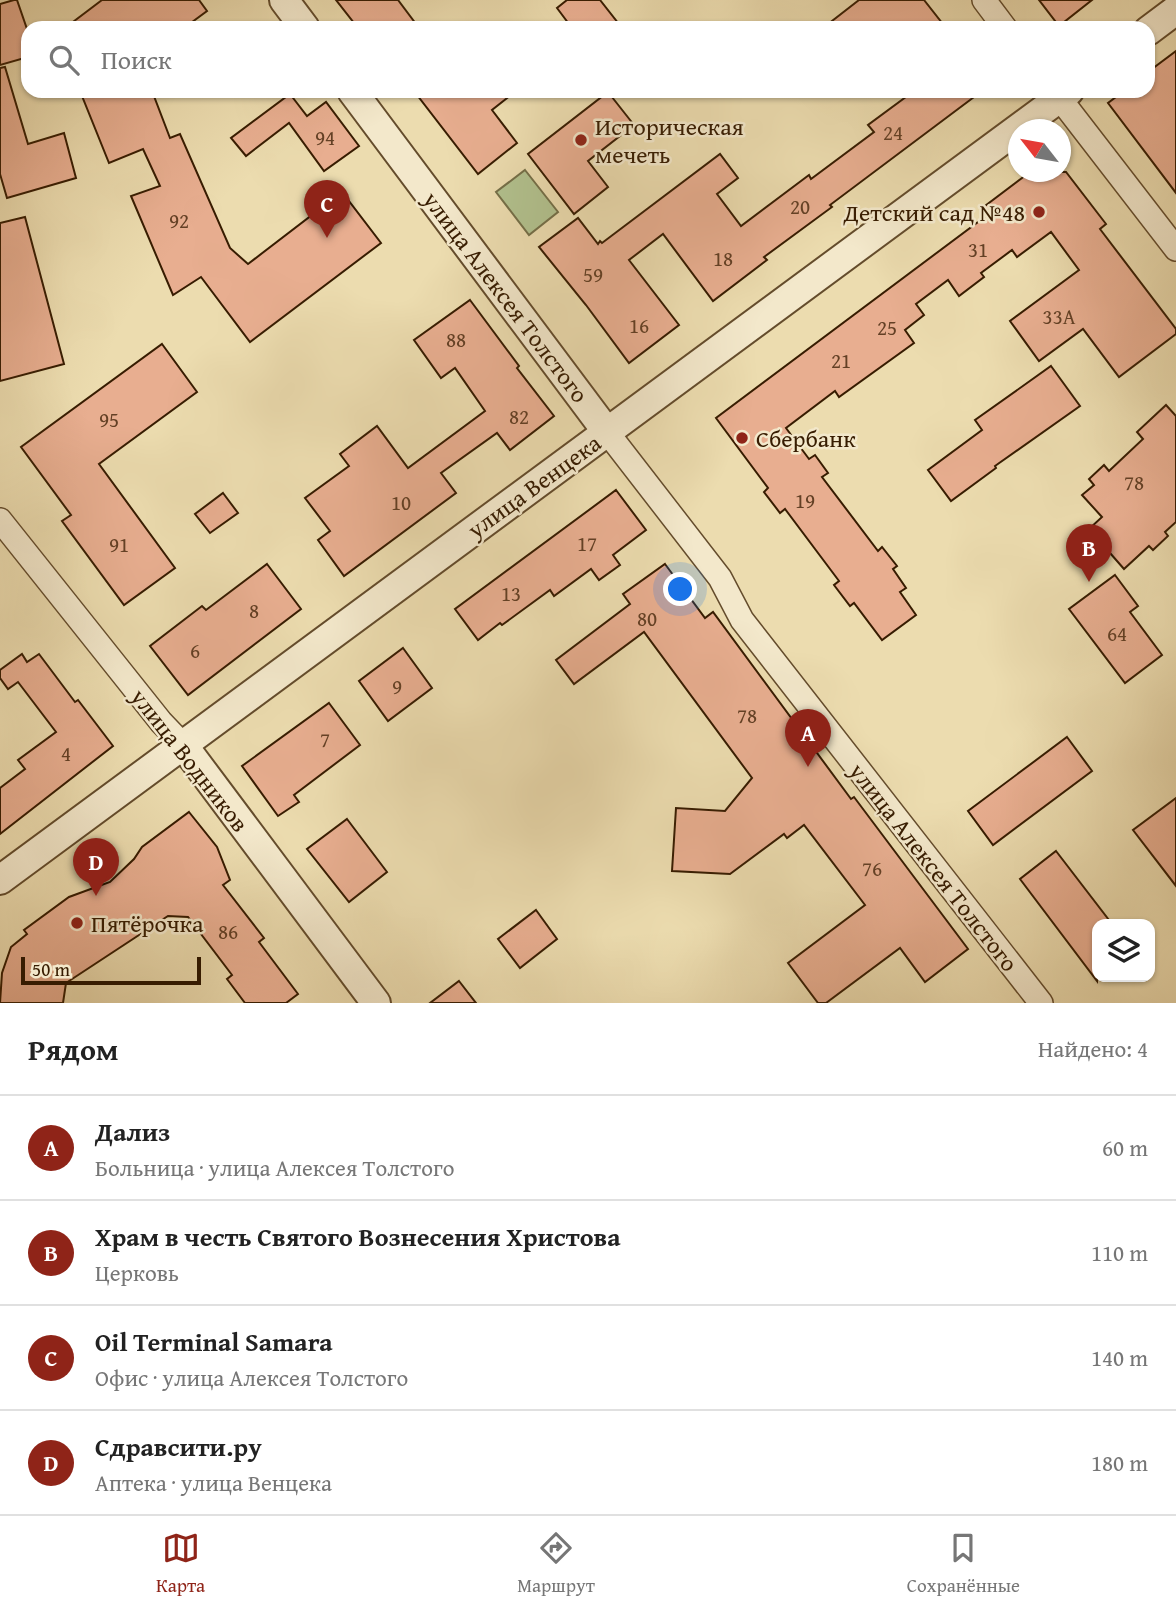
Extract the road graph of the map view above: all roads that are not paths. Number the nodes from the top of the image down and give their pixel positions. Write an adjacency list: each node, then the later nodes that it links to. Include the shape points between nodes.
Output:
1 (284, 0): 4 (street)
2 (984, 0): 5 (street)
3 (1176, 10): 6 (street)
4 (300, 21)
5 (1000, 21)
6 (1155, 26)
7 (357, 98): 11 (street, улица Алексея Толстого)
8 (1054, 98): 11 (street, улица Венцека)
9 (1065, 98): 10 (street)
10 (1176, 249)
11 (607, 432): 13 (street, улица Венцека); 16 (street, улица Алексея Толстого, via 720,579 742,620)
12 (0, 520): 13 (street, улица Водников)
13 (183, 745): 14 (street, улица Венцека); 15 (street, улица Водников)
14 (0, 880)
15 (376, 1003)
16 (1041, 1003)

